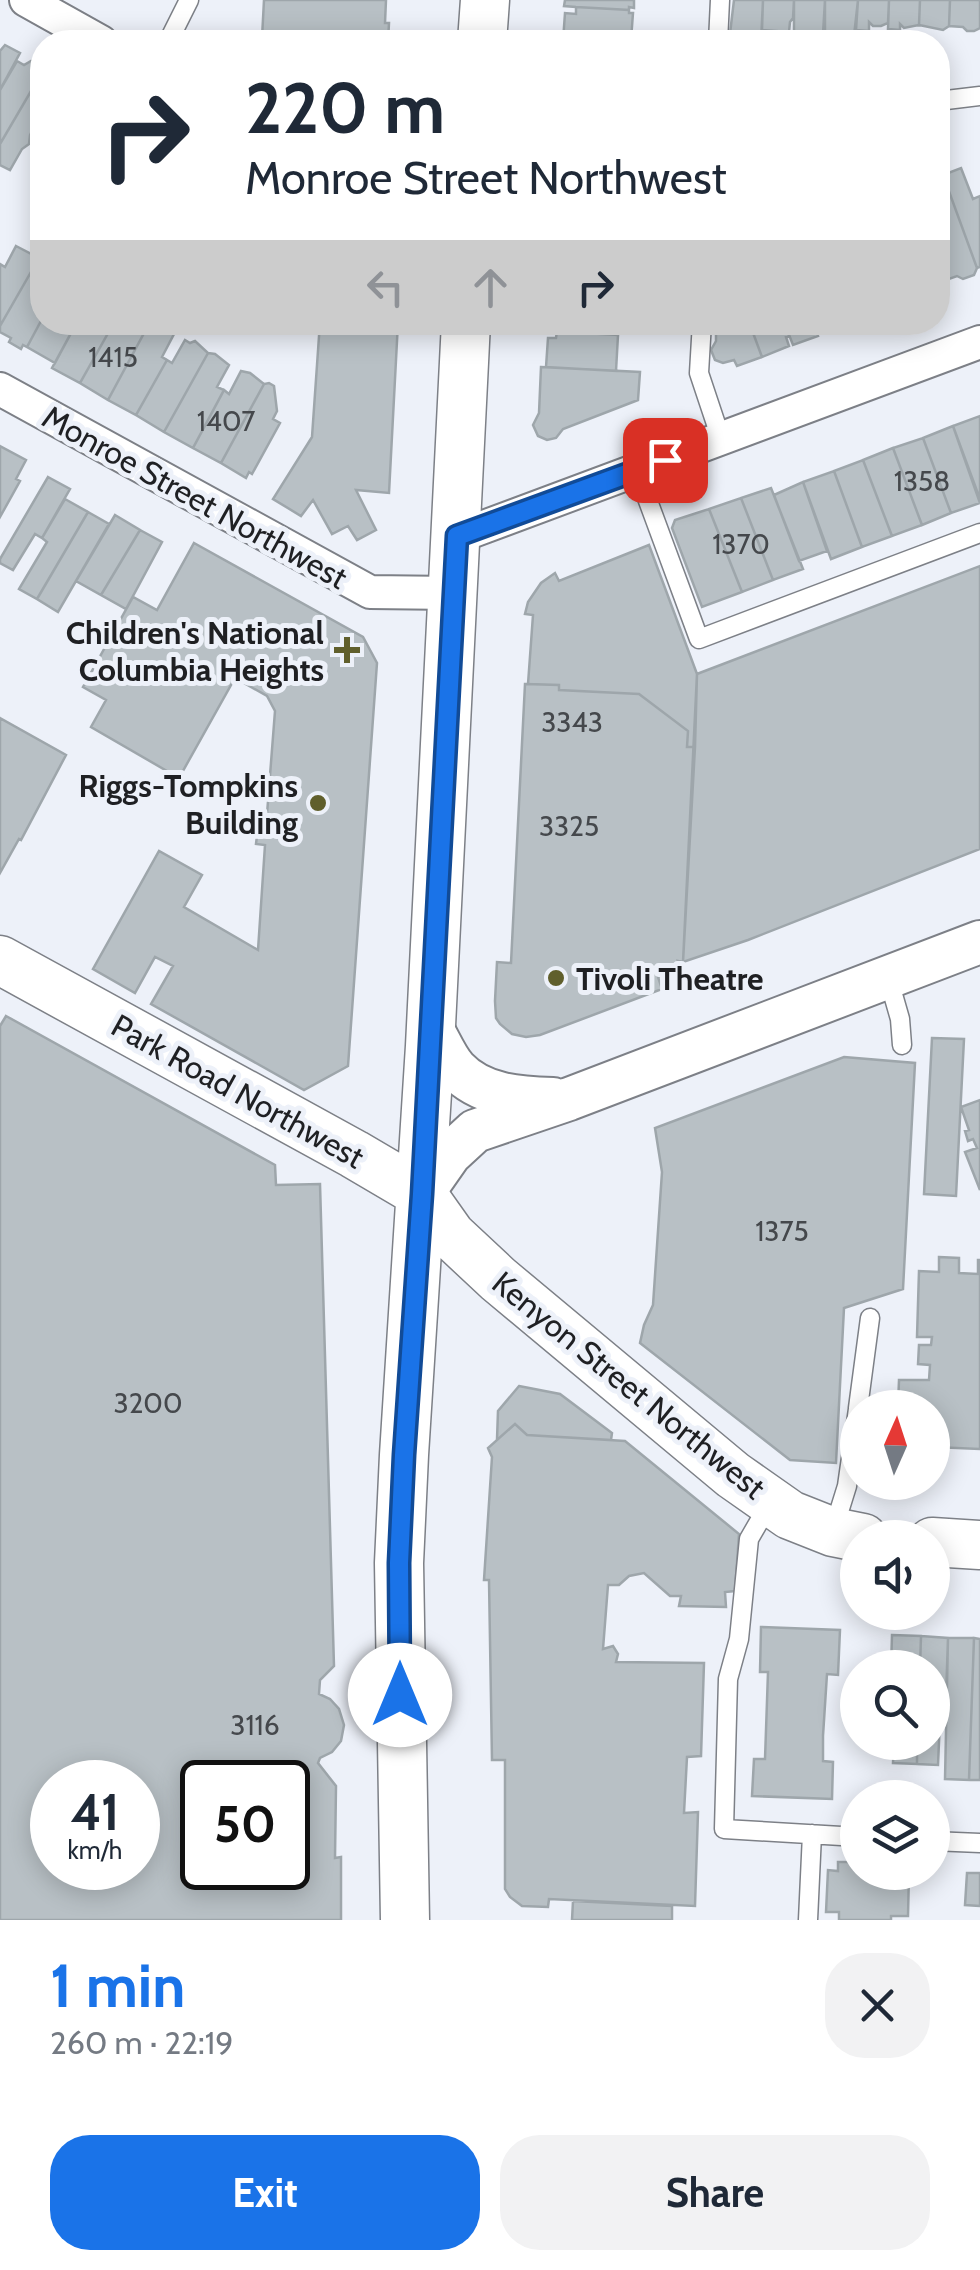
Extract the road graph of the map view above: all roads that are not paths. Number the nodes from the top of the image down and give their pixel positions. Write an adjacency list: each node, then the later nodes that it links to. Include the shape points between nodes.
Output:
1 (26, 0): 5 (street)
2 (190, 0): 6 (lane)
3 (484, 0): 7 (main road)
4 (720, 0): 8 (lane)
5 (80, 30)
6 (174, 30)
7 (483, 30)
8 (719, 30)
9 (980, 96): 10 (lane)
10 (950, 99)
11 (465, 335): 18 (main road)
12 (701, 335): 15 (lane, via 699,372)
13 (980, 342): 15 (street)
14 (0, 390): 19 (street, Monroe Street Northwest, via 370,592)
15 (721, 439): 16 (street)
16 (637, 470): 17 (lane, via 700,640); 18 (street)
17 (980, 533)
18 (457, 536): 19 (main road)
19 (454, 593): 23 (main road)
20 (980, 942): 22 (street)
21 (0, 960): 26 (main road, Park Road Northwest)
22 (888, 977): 24 (lane); 25 (street)
23 (431, 1027): 25 (street, via 456,1069 485,1089); 26 (main road)
24 (902, 1045)
25 (569, 1100): 26 (street, via 475,1132)
26 (422, 1194): 29 (main road, Kenyon Street Northwest, via 451,1235 498,1280); 37 (main road, via 399,1563)
27 (870, 1318): 28 (lane)
28 (860, 1390)
29 (771, 1501): 30 (main road, Kenyon Street Northwest, via 790,1515); 33 (lane, via 749,1539 728,1679 724,1829)
30 (840, 1531)
31 (950, 1543): 32 (main road)
32 (980, 1545)
33 (812, 1834): 34 (lane); 38 (lane)
34 (840, 1836)
35 (950, 1842): 36 (lane)
36 (980, 1844)
37 (405, 1920)
38 (808, 1920)

